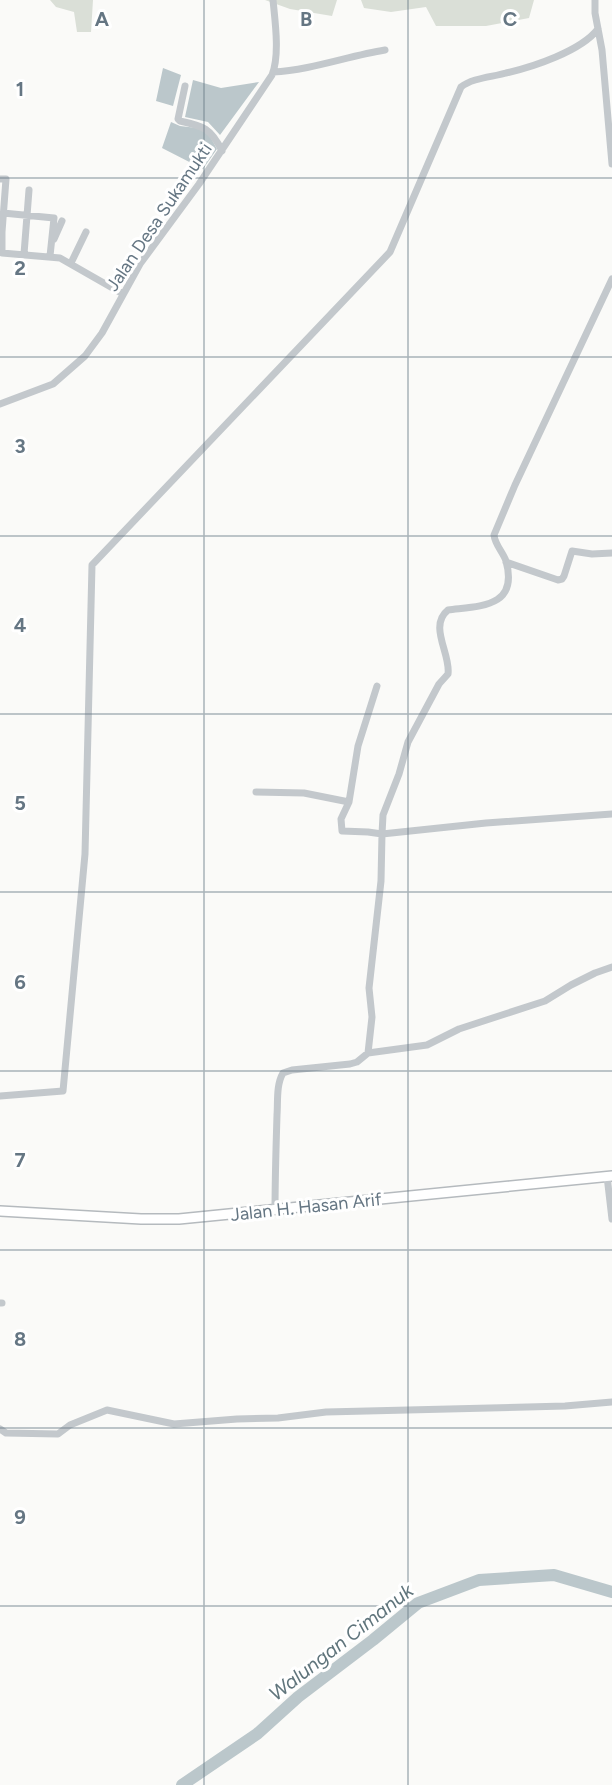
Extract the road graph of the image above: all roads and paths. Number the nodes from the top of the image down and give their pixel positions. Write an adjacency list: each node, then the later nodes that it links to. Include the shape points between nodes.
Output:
1 (273, 0): 5 (street, Jalan Desa Sukamukti)
2 (595, 0): 3 (street)
3 (598, 26): 8 (street); 34 (street, via 588,40 564,52 461,87 390,252 92,565 85,854 63,1091)
4 (385, 50): 5 (street)
5 (273, 72): 7 (street, Jalan Desa Sukamukti)
6 (185, 86): 7 (street, via 178,118 211,132)
7 (222, 151): 23 (street, Jalan Desa Sukamukti)
8 (612, 164)
9 (0, 179): 11 (street, via 6,179)
10 (28, 190): 13 (street)
11 (2, 205): 12 (street)
12 (3, 213): 13 (street); 15 (street)
13 (26, 215): 17 (street, via 54,218); 18 (street)
14 (62, 221): 17 (street)
15 (1, 232): 19 (street)
16 (86, 232): 21 (street)
17 (51, 247): 20 (street)
18 (24, 254): 19 (street); 20 (street)
19 (1, 256)
20 (50, 256): 21 (street)
21 (71, 263): 23 (street)
22 (612, 279): 26 (street, via 494,536)
23 (123, 294): 24 (street, Jalan Desa Sukamukti, via 85,356 60,379)
24 (0, 404)
25 (612, 552): 26 (street, via 572,551 564,576 558,580)
26 (506, 562): 31 (street, via 507,583 498,600 478,608 448,610 443,615 440,637 448,674 408,742 383,815)
27 (377, 686): 29 (street, via 358,746)
28 (256, 792): 29 (street, via 304,793)
29 (350, 802): 31 (street, via 341,819 342,831)
30 (612, 814): 31 (street)
31 (382, 834): 33 (street, via 369,988 372,1017)
32 (612, 967): 33 (street, via 545,1002 459,1029 427,1045)
33 (368, 1053): 37 (street, via 350,1064 292,1070 282,1075)
34 (0, 1096)
35 (610, 1176): 37 (main road, Jalan H. Hasan Arif); 38 (street)
36 (0, 1211): 37 (main road, Jalan H. Hasan Arif, via 141,1220)
37 (275, 1211)
38 (612, 1219)
39 (612, 1402): 40 (street, via 326,1412 174,1424 107,1410 58,1434)
40 (3, 1431): 41 (street)
41 (0, 1440)

